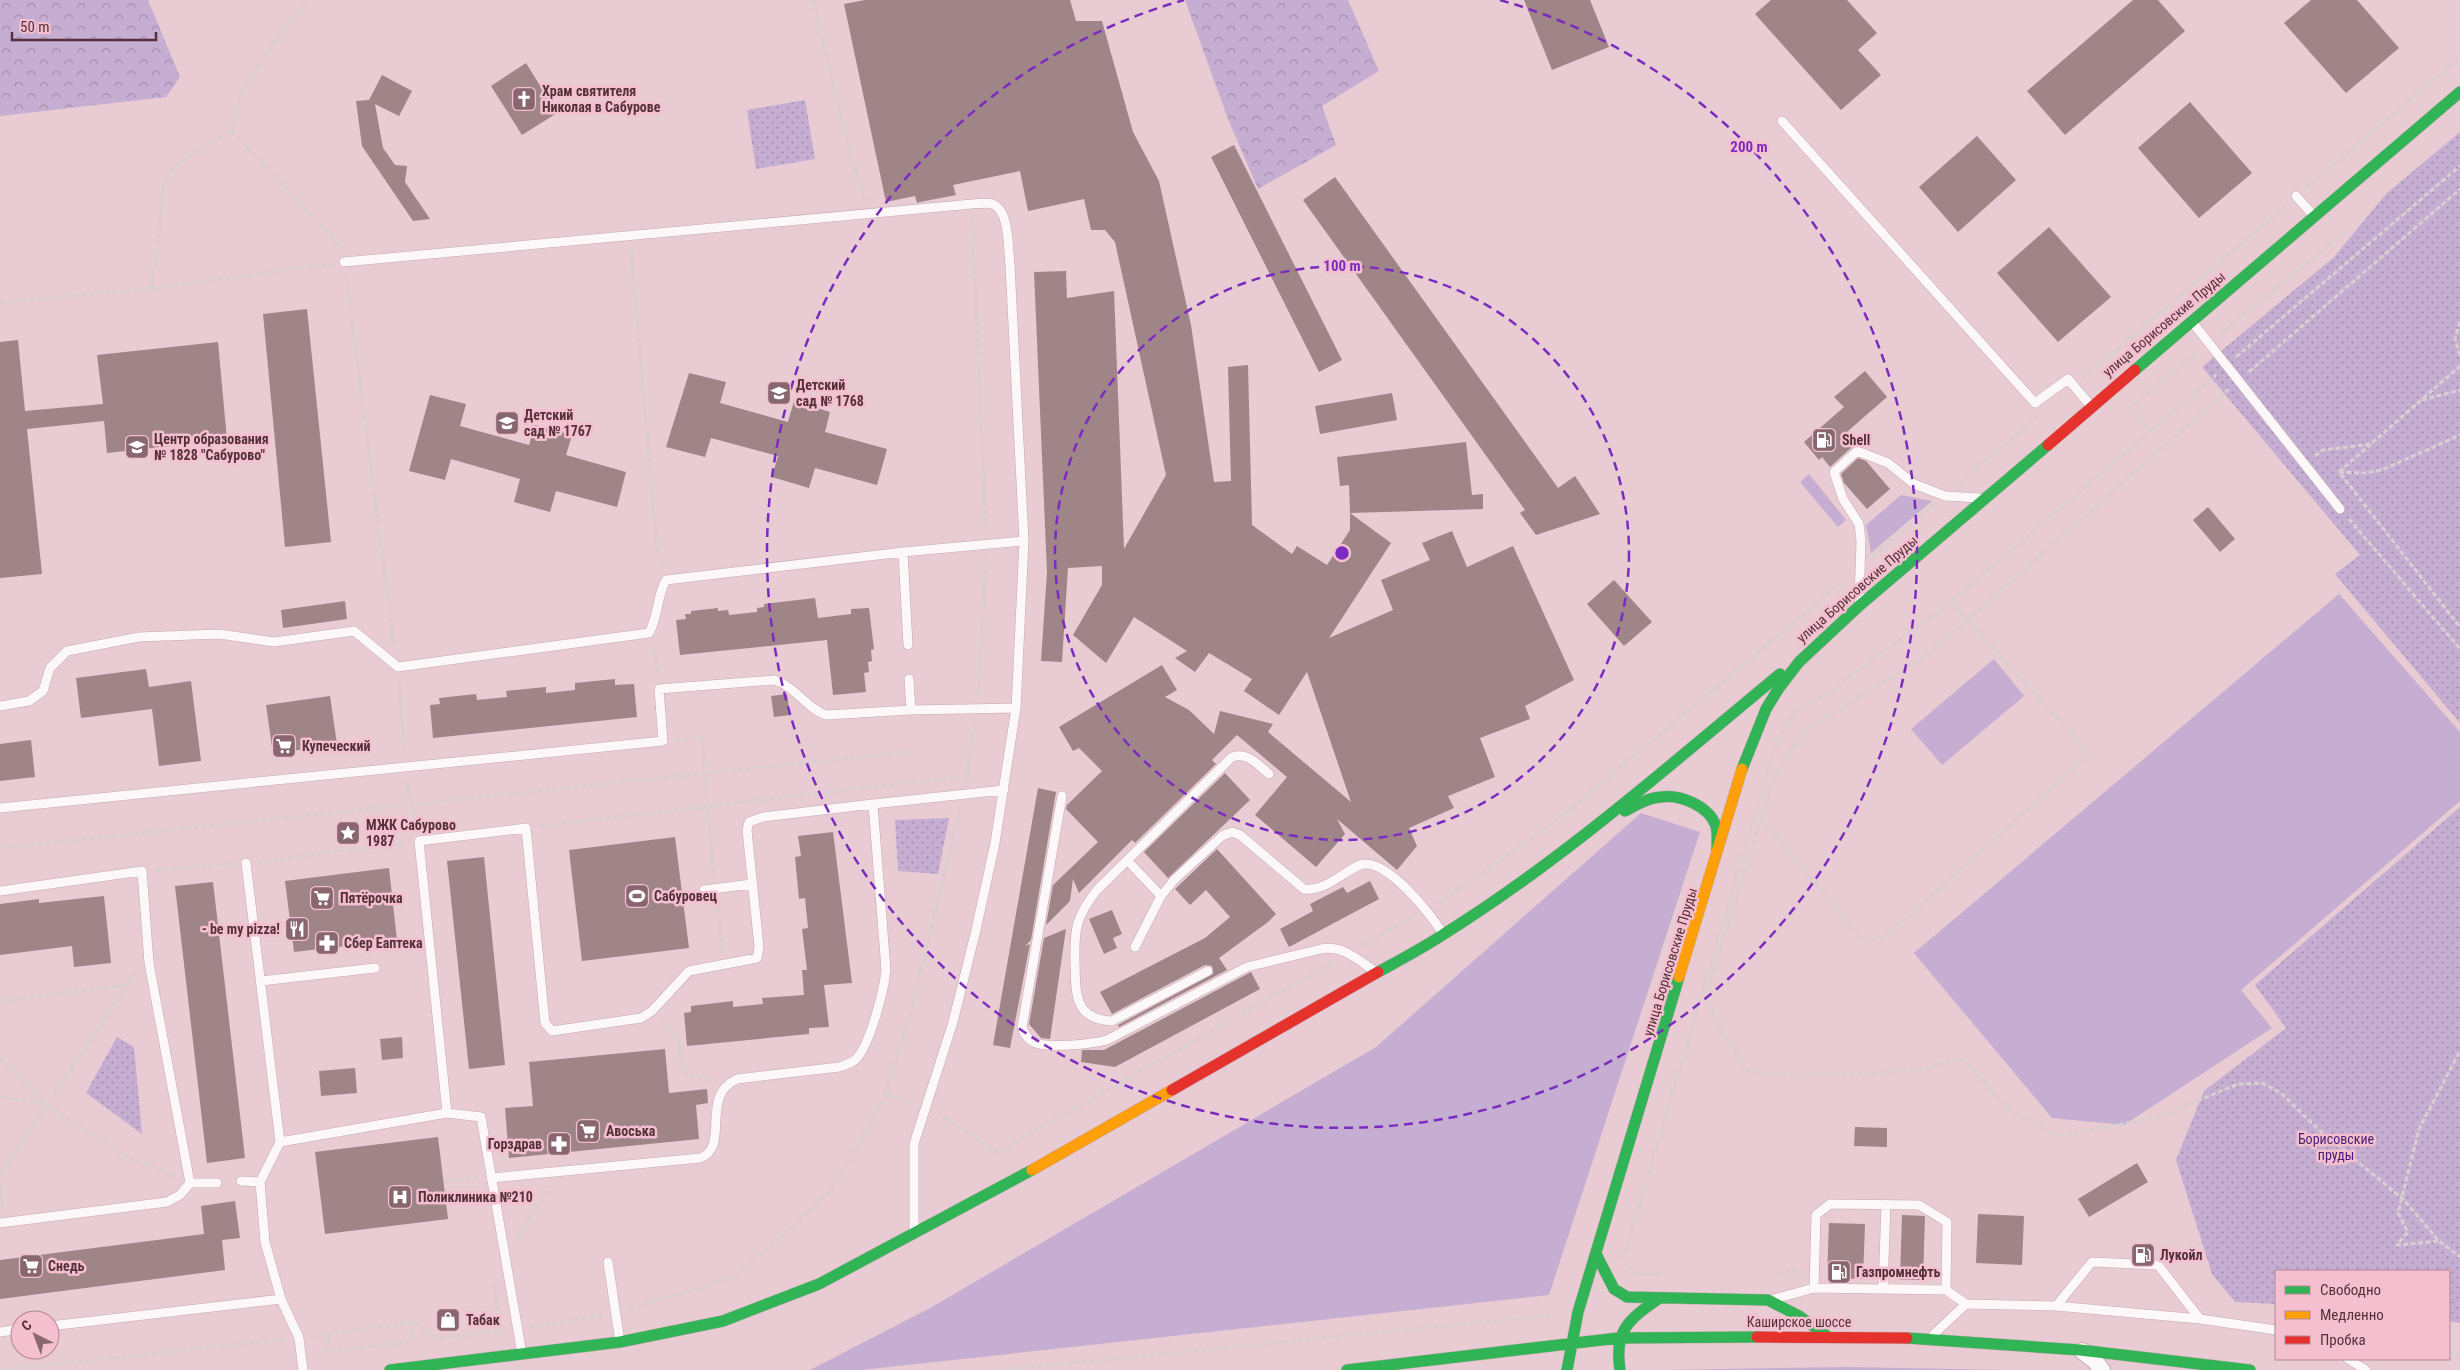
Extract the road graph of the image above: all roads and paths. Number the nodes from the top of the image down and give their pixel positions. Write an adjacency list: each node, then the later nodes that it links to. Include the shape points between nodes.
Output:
1 (309, 0): 5 (path, via 274,42 240,94)
2 (813, 0): 10 (path, via 851,158)
3 (2460, 92): 11 (main road, улица Борисовские Пруды)
4 (1782, 121): 25 (lane, via 2034,403 2068,379)
5 (232, 131): 14 (path, via 344,249); 15 (path, via 176,166 164,180)
6 (2460, 166): 22 (path)
7 (2460, 189): 24 (path)
8 (2296, 196): 11 (lane)
9 (972, 204): 10 (lane); 38 (lane, via 991,204 999,208 1006,221); 39 (path)
10 (869, 213): 13 (lane)
11 (2314, 217): 17 (main road, улица Борисовские Пруды)
12 (2343, 233): 19 (path)
13 (630, 235): 14 (lane); 42 (path, via 657,549)
14 (344, 262): 15 (path); 51 (path)
15 (151, 288): 16 (path)
16 (0, 303)
17 (2192, 321): 19 (lane); 28 (main road, улица Борисовские Пруды)
18 (2460, 322): 21 (path, via 2455,339)
19 (2209, 343): 22 (lane); 30 (path, via 2130,408)
20 (2115, 351): 25 (path)
21 (2460, 356)
22 (2227, 365): 24 (lane); 30 (path)
23 (2460, 366): 27 (path)
24 (2239, 380): 33 (lane); 45 (path)
25 (2074, 386): 28 (lane)
26 (2460, 390): 27 (path)
27 (2421, 400): 32 (path)
28 (2091, 406): 36 (main road, улица Борисовские Пруды)
29 (2044, 412): 35 (path)
30 (2151, 432): 43 (path)
31 (2460, 434): 34 (path, via 2384,470)
32 (2371, 444): 33 (path, via 2323,450); 34 (path)
33 (2305, 464): 37 (lane)
34 (2338, 472): 46 (path)
35 (1944, 496): 36 (lane); 41 (path); 41 (lane, via 1914,484 1888,463 1857,451 1834,472 1843,499 1859,524)
36 (1984, 498): 44 (main road, улица Борисовские Пруды)
37 (2340, 509): 49 (path)
38 (1024, 541): 39 (lane); 56 (lane)
39 (987, 544): 40 (lane); 55 (path)
40 (903, 552): 42 (lane); 48 (lane)
41 (1861, 567): 44 (lane); 86 (path, via 1550,826)
42 (666, 580): 47 (lane, via 658,594 656,620)
43 (1951, 602): 45 (path); 71 (path, via 1827,693 1792,714 1774,748)
44 (1858, 606): 50 (main road, улица Борисовские Пруды)
45 (1966, 620): 72 (path, via 1940,644 1899,673 1806,729 1774,777); 72 (path, via 2083,746 2086,753 2083,760 1892,931 1874,940 1863,939)
46 (2460, 627)
47 (649, 633): 51 (lane); 53 (path, via 656,653)
48 (908, 644)
49 (2460, 650)
50 (1806, 652): 73 (main road); 77 (main road, улица Борисовские Пруды, via 1762,718 1744,763)
51 (398, 667): 54 (lane, via 354,631 274,642 219,634 139,637 67,651 50,668 43,691 29,701); 60 (path)
52 (909, 679): 57 (lane)
53 (659, 689): 57 (lane, via 774,680 826,715); 58 (lane)
54 (0, 706)
55 (977, 708): 56 (lane); 57 (lane); 63 (path)
56 (1016, 708): 64 (lane)
57 (911, 710)
58 (663, 741): 60 (lane); 61 (path, via 702,738)
59 (906, 752): 61 (path)
60 (404, 766): 67 (path); 70 (lane)
61 (705, 774): 67 (path); 69 (path)
62 (1269, 774): 78 (lane, via 1244,755 1232,757)
63 (967, 776): 65 (path); 69 (path)
64 (1004, 790): 65 (lane); 105 (lane, via 976,930)
65 (964, 792): 68 (lane); 102 (path, via 911,1012)
66 (1062, 796): 89 (lane, via 1022,1027 1029,1040 1044,1045 1107,1040 1256,964 1330,947)
67 (411, 804): 75 (path); 76 (path)
68 (872, 804): 81 (lane, via 763,817 749,822); 101 (lane, via 886,970 884,989 864,1048 849,1064 737,1079)
69 (707, 806): 74 (path); 82 (path)
70 (0, 808)
71 (1753, 818): 72 (path); 126 (path, via 1622,1264 1641,1274)
72 (1762, 821): 117 (path, via 1705,999 1743,1065 1750,1071 1792,1075 1869,1074 1924,1068 1958,1059 1967,1062 2000,1102 2059,1136 2158,1117 2238,1084 2262,1082 2282,1093 2318,1129)
73 (1596, 824): 77 (main road, via 1648,800 1680,796 1704,810 1716,825); 87 (main road, via 1528,878)
74 (526, 828): 75 (lane); 98 (lane, via 545,1023 552,1031 641,1018)
75 (418, 841): 79 (path); 106 (lane)
76 (0, 848)
77 (1718, 856): 122 (main road, улица Борисовские Пруды)
78 (1127, 860): 85 (lane); 93 (lane, via 1087,903 1077,925 1076,994 1082,1008 1096,1019 1112,1021)
79 (246, 863): 80 (path); 95 (lane)
80 (142, 871): 84 (lane); 90 (lane)
81 (752, 884): 82 (lane); 91 (lane, via 759,953 752,960)
82 (715, 889): 83 (lane); 91 (path)
83 (704, 890)
84 (0, 891)
85 (1161, 896): 86 (lane, via 1222,836 1232,832 1240,835 1304,888 1319,887 1370,864 1381,869); 88 (lane)
86 (1427, 909): 87 (lane); 89 (path)
87 (1443, 935): 94 (main road)
88 (1135, 947)
89 (1349, 953): 94 (lane); 105 (path, via 997,1152)
90 (149, 963): 96 (path, via 139,966); 114 (lane)
91 (724, 964): 98 (lane, via 689,972)
92 (375, 968): 95 (lane)
93 (1208, 971)
94 (1376, 973): 120 (main road, via 996,1191)
95 (260, 981): 107 (lane)
96 (126, 985): 97 (path); 104 (path)
97 (0, 1001)
98 (652, 1011): 101 (path, via 679,1040 683,1071 690,1077 707,1078)
99 (2460, 1051): 117 (path, via 2419,1129)
100 (0, 1057): 104 (path)
101 (722, 1090): 108 (lane, via 718,1096 713,1147 706,1156)
102 (885, 1094): 105 (path); 137 (path, via 830,1190 769,1247 730,1278)
103 (0, 1097): 104 (path)
104 (46, 1105): 109 (path); 114 (path, via 118,1152)
105 (927, 1108): 120 (lane, via 914,1144)
106 (447, 1113): 107 (lane); 110 (lane, via 481,1117)
107 (280, 1142): 112 (lane)
108 (558, 1171): 110 (lane); 124 (path)
109 (0, 1174)
110 (491, 1176): 113 (path); 124 (lane)
111 (241, 1181): 112 (lane)
112 (260, 1182): 131 (lane, via 265,1242)
113 (444, 1182)
114 (190, 1183): 115 (lane); 119 (lane, via 180,1196 167,1202)
115 (217, 1183)
116 (0, 1184): 119 (path)
117 (2403, 1199): 121 (path); 121 (path, via 2398,1213 2408,1232 2398,1245)
118 (1886, 1204): 128 (lane, via 1830,1204 1816,1215); 129 (lane); 130 (lane, via 1919,1205 1947,1222)
119 (2, 1223)
120 (914, 1233): 148 (main road, via 819,1284 723,1321)
121 (2439, 1241): 123 (path)
122 (1596, 1254): 132 (main road, via 1614,1289 1627,1296); 136 (main road, улица Борисовские Пруды)
123 (2460, 1257)
124 (505, 1258): 141 (lane)
125 (608, 1262): 137 (lane)
126 (1670, 1275)
127 (1766, 1278): 128 (path, via 1775,1278 1792,1270)
128 (1814, 1288): 129 (lane); 133 (lane)
129 (1884, 1289): 130 (lane)
130 (1946, 1290): 134 (lane)
131 (280, 1299): 140 (lane); 145 (lane)
132 (1658, 1299): 133 (main road); 146 (main road, via 1633,1317)
133 (1768, 1300): 144 (main road)
134 (1966, 1304): 135 (lane); 147 (lane)
135 (2056, 1306): 138 (lane); 138 (lane, via 2092,1262 2158,1265)
136 (1578, 1312): 149 (main road, улица Борисовские Пруды); 156 (path)
137 (616, 1313): 141 (path); 148 (lane)
138 (2200, 1319): 142 (lane)
139 (414, 1322): 141 (path, via 433,1336 444,1338); 143 (path); 143 (path, via 411,1342 326,1352)
140 (60, 1325)
141 (518, 1330): 151 (lane)
142 (2275, 1330)
143 (330, 1333): 145 (path)
144 (1827, 1336): 146 (main road, Каширское шоссе); 147 (main road, Каширское шоссе)
145 (299, 1338): 153 (path); 154 (lane)
146 (1618, 1338): 149 (main road, Каширское шоссе); 159 (main road)
147 (1929, 1338): 150 (main road, Каширское шоссе)
148 (620, 1342): 151 (main road)
149 (1572, 1342): 157 (main road, Каширское шоссе); 158 (main road, улица Борисовские Пруды)
150 (2080, 1350): 160 (street); 161 (main road, Каширское шоссе)
151 (522, 1354): 155 (main road)
152 (2350, 1360): 162 (lane)
153 (3, 1370)
154 (303, 1370)
155 (390, 1370)
156 (1000, 1370)
157 (1347, 1370)
158 (1567, 1370)
159 (1620, 1370)
160 (2102, 1370)
161 (2250, 1370)
162 (2366, 1370)

